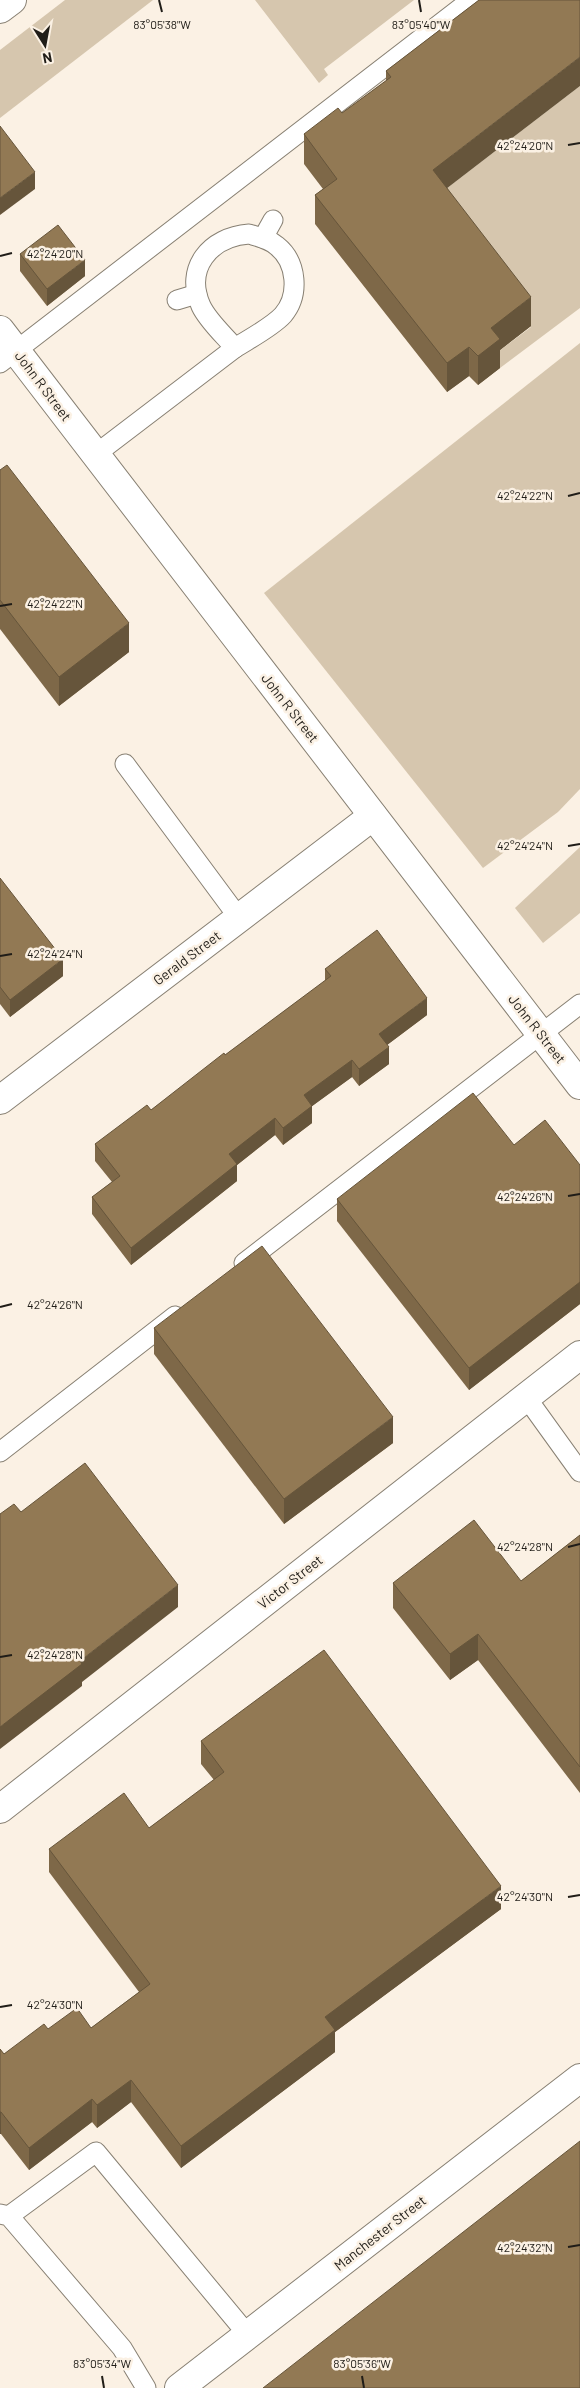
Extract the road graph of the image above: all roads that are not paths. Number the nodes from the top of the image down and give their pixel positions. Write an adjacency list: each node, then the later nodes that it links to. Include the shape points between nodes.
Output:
1 (12, 0): 3 (street)
2 (471, 0): 8 (lane)
3 (0, 9)
4 (273, 220): 5 (lane)
5 (263, 238): 6 (lane, via 233,235 214,246 200,264); 9 (lane, via 277,246 287,258 293,272 291,303 282,316)
6 (196, 294): 7 (lane); 9 (lane, via 202,308)
7 (177, 300)
8 (5, 348): 10 (street, John R Street)
9 (235, 348): 10 (lane)
10 (96, 454): 12 (street, John R Street)
11 (125, 764): 13 (lane)
12 (373, 816): 13 (street, Gerald Street); 15 (street, John R Street)
13 (240, 918): 17 (street, Gerald Street)
14 (580, 1004): 15 (lane)
15 (540, 1034): 16 (street, John R Street); 18 (lane)
16 (580, 1085)
17 (0, 1100)
18 (230, 1274)
19 (190, 1304): 22 (lane)
20 (580, 1355): 21 (street, Victor Street)
21 (526, 1397): 23 (lane); 24 (street, Victor Street)
22 (0, 1452)
23 (580, 1472)
24 (0, 1810)
25 (580, 2078): 27 (street, Manchester Street)
26 (5, 2215): 27 (lane, via 96,2152); 28 (lane, via 122,2348)
27 (248, 2335): 29 (street, Manchester Street)
28 (146, 2388)
29 (179, 2388)

